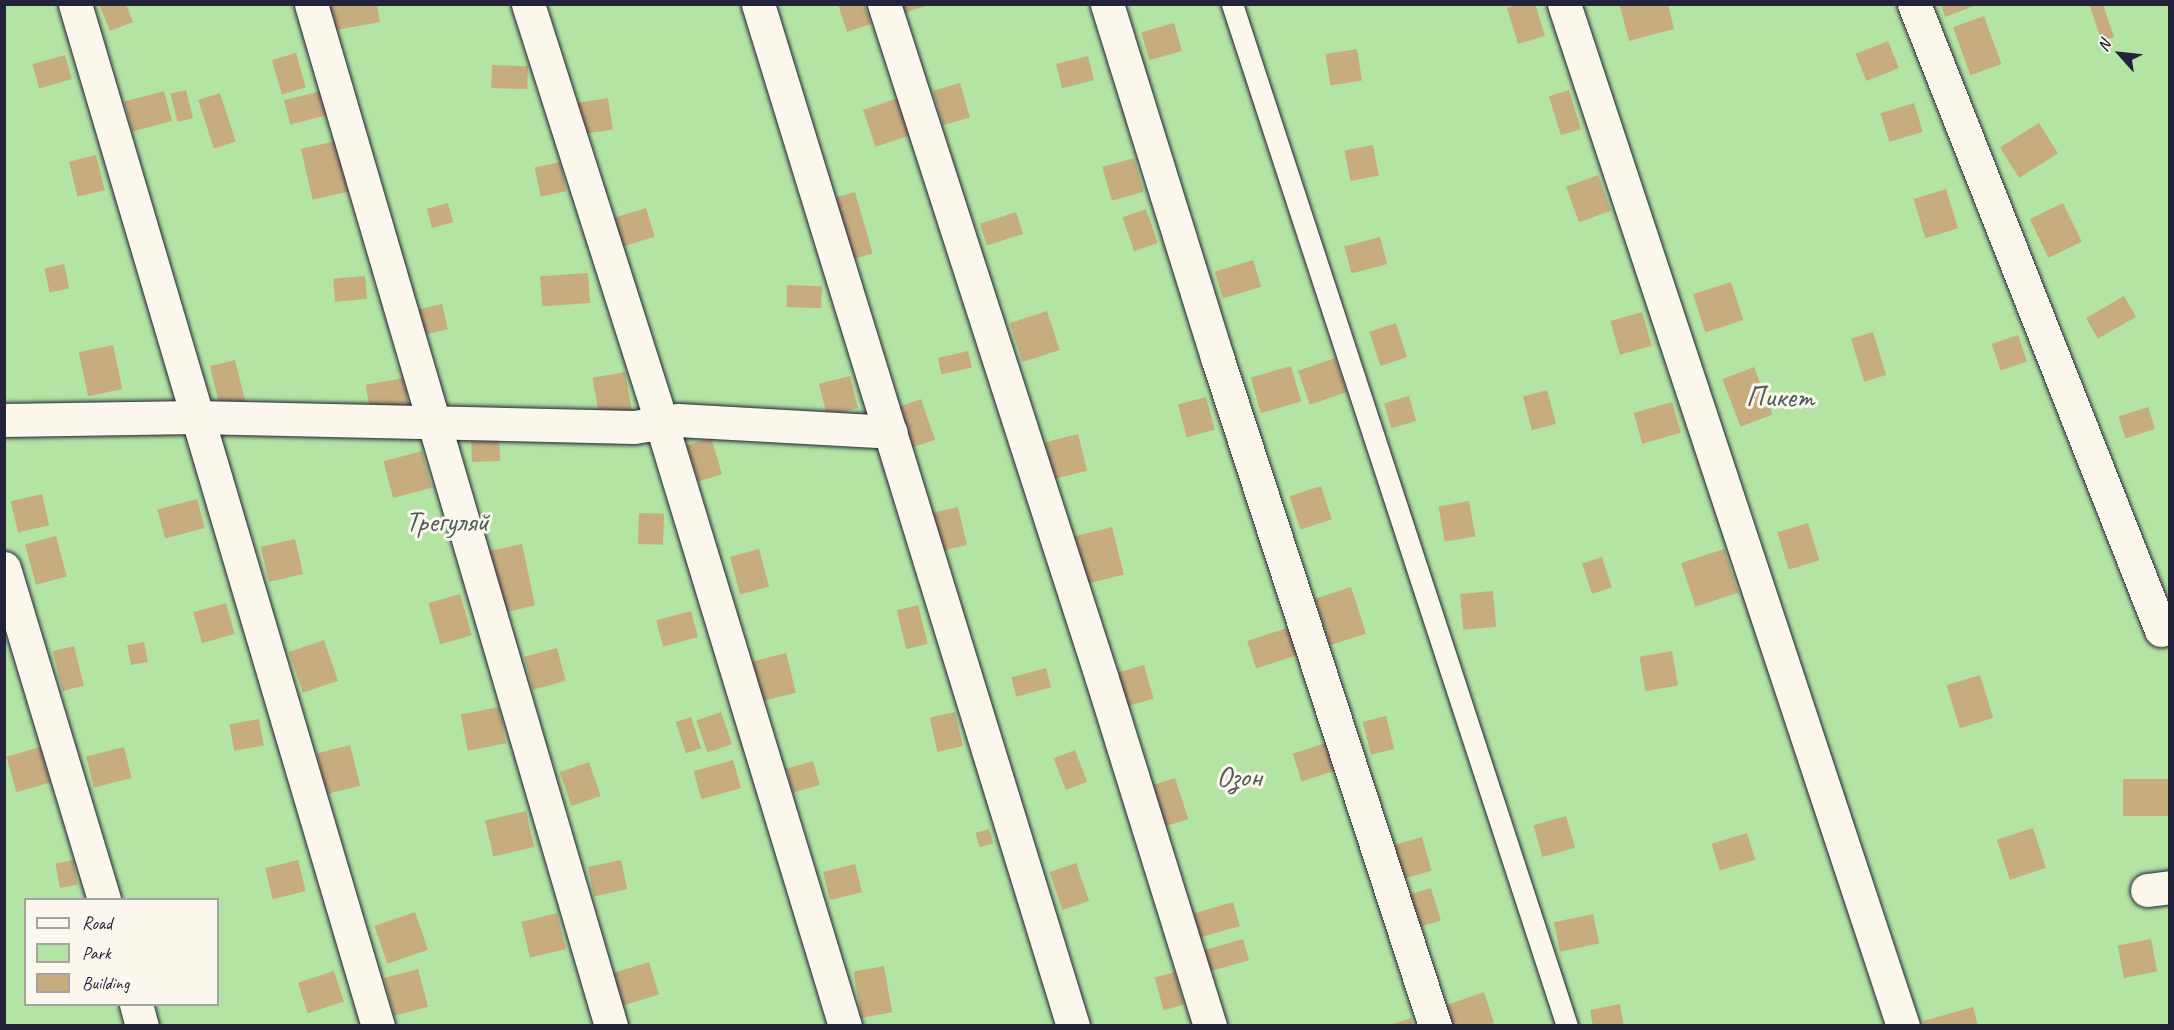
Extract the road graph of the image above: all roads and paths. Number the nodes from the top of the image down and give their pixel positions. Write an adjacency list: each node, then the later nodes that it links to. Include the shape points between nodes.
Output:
1 (75, 4): 10 (street)
2 (311, 4): 12 (street)
3 (528, 4): 13 (street)
4 (758, 4): 14 (street)
5 (884, 4): 24 (street)
6 (1107, 4): 25 (street, via 1216,357)
7 (1232, 4): 26 (lane)
8 (1563, 4): 27 (street)
9 (1914, 4): 16 (street)
10 (196, 417): 11 (street); 12 (street); 20 (street)
11 (4, 420)
12 (435, 422): 13 (street, via 634,427); 21 (street)
13 (661, 422): 14 (street); 22 (street)
14 (891, 432): 23 (street)
15 (4, 568): 17 (street)
16 (2161, 630)
17 (103, 898)
18 (136, 1006): 19 (street)
19 (142, 1026)
20 (378, 1026)
21 (611, 1026)
22 (844, 1026)
23 (1073, 1026)
24 (1210, 1026)
25 (1435, 1026)
26 (1567, 1026)
27 (1903, 1026)

